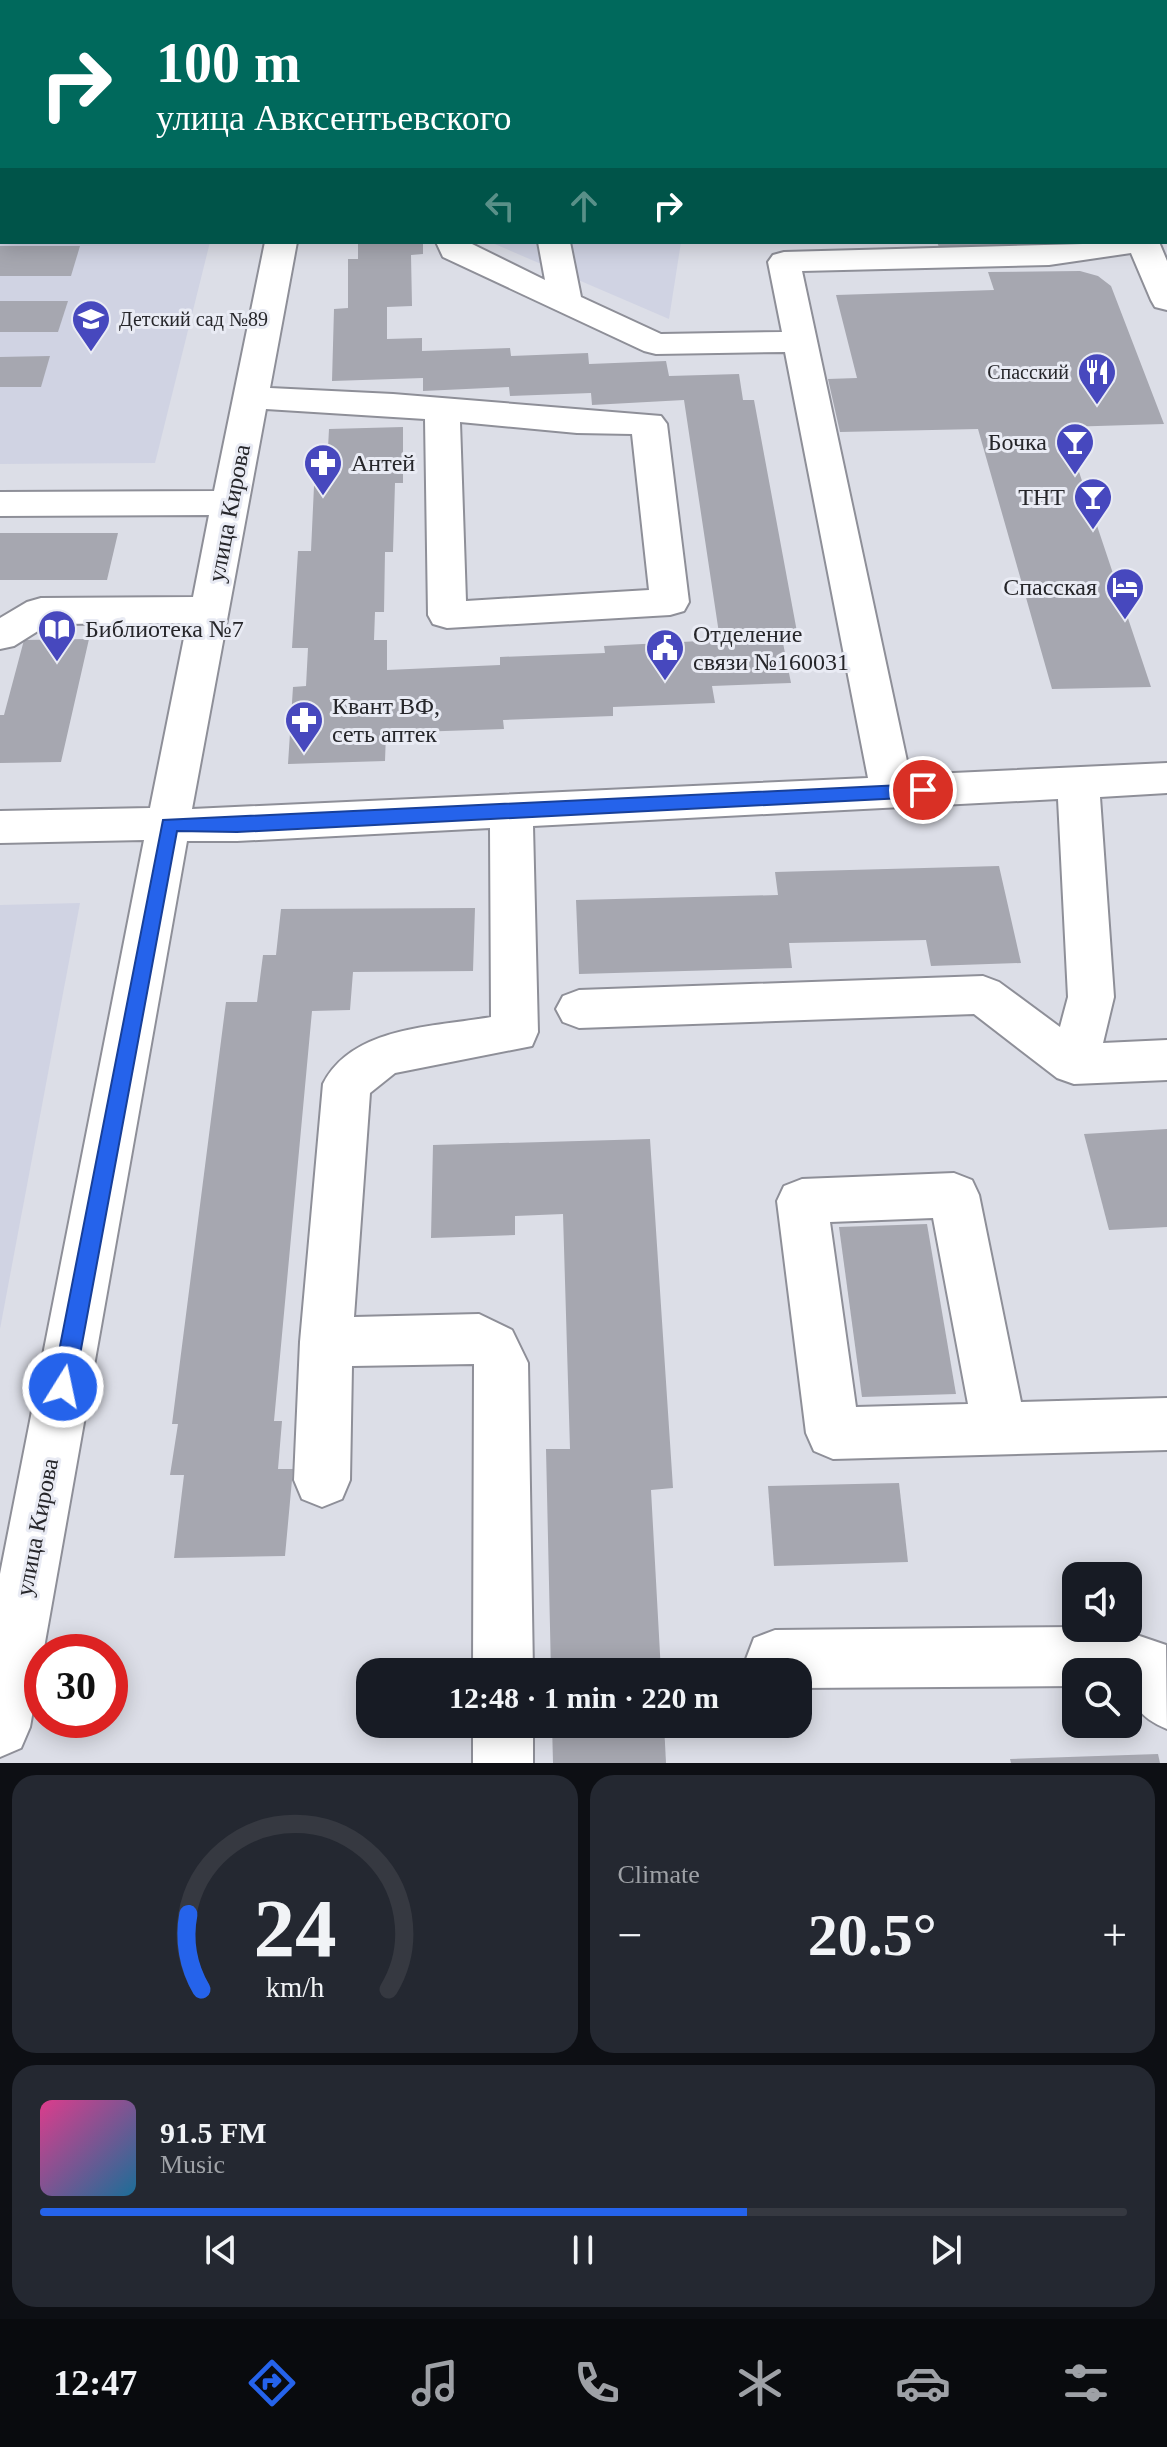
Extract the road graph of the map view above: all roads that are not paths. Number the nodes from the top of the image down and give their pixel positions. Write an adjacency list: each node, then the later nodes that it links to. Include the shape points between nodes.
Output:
1 (281, 244): 10 (street, улица Кирова)
2 (452, 244): 8 (street, via 454,250)
3 (554, 244): 8 (street)
4 (1127, 244): 6 (street, via 1049,255)
5 (1142, 244): 7 (street)
6 (903, 251): 9 (street, via 784,262)
7 (1167, 300)
8 (566, 302): 9 (street, via 656,344)
9 (800, 342): 18 (street)
10 (251, 398): 11 (street); 12 (street, улица Кирова)
11 (442, 410): 11 (street, via 649,424 670,602 447,615)
12 (231, 503): 13 (street); 14 (street, улица Кирова)
13 (0, 504)
14 (210, 610): 15 (street, via 41,611); 20 (street, улица Кирова)
15 (0, 636)
16 (1167, 778): 17 (street)
17 (1078, 782): 18 (street); 24 (street, via 1091,997)
18 (892, 792): 19 (street)
19 (511, 812): 20 (street); 25 (street, via 515,1032 382,1056 347,1084)
20 (169, 825): 21 (street); 32 (street, улица Кирова)
21 (0, 827)
22 (579, 1009): 24 (street, via 983,995)
23 (1167, 1060): 24 (street)
24 (1074, 1064)
25 (326, 1342): 28 (street); 29 (street, via 479,1338 493,1347 501,1363)
26 (1167, 1424): 27 (street)
27 (999, 1426): 27 (street, via 833,1433 802,1201 954,1195)
28 (322, 1480)
29 (503, 1658)
30 (812, 1659): 31 (street, via 1111,1656 1145,1666)
31 (1167, 1699)
32 (0, 1727)
33 (503, 1738): 34 (street)
34 (503, 1763)

